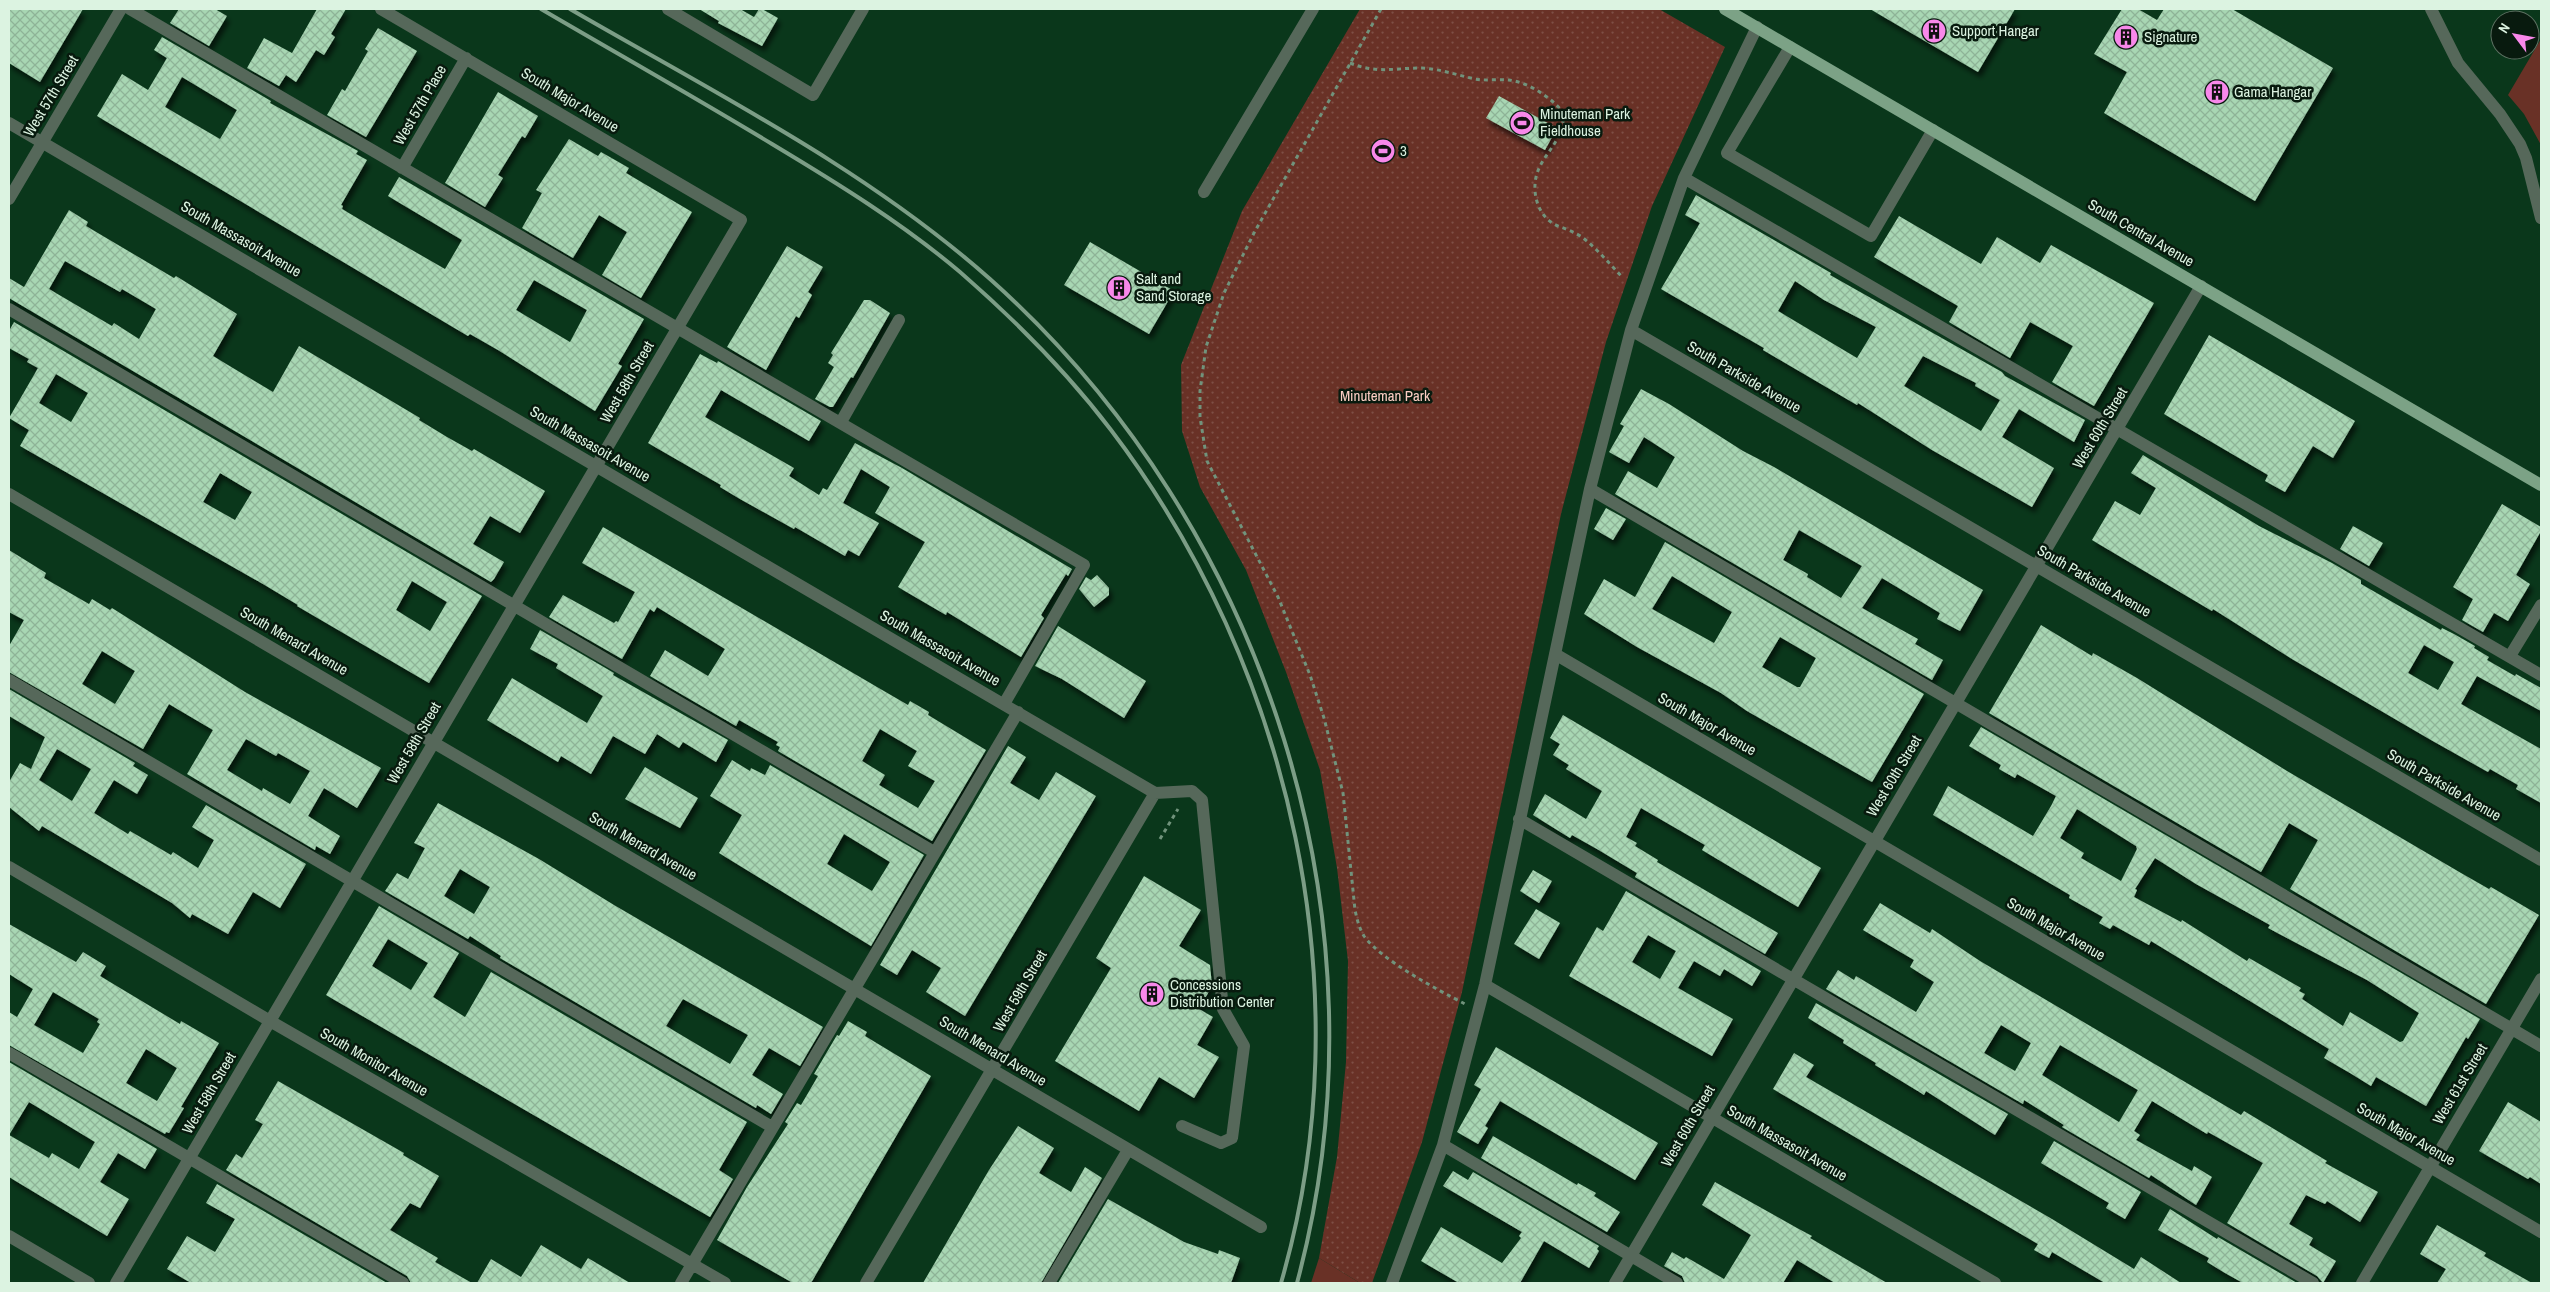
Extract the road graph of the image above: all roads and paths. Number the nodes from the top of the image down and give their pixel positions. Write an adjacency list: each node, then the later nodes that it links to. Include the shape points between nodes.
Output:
1 (121, 9): 16 (street, West 57th Street)
2 (130, 9): 17 (street)
3 (381, 9): 12 (street, South Major Avenue)
4 (668, 9): 5 (street, via 813,95)
5 (863, 9)
6 (1313, 9): 19 (street)
7 (1381, 9): 13 (path)
8 (1726, 9): 10 (main road, South Central Avenue)
9 (2430, 9): 21 (street, via 2458,63 2520,144)
10 (1757, 27): 11 (main road, South Central Avenue); 18 (street)
11 (1790, 47): 15 (main road, South Central Avenue); 15 (street, via 1727,153 1871,236)
12 (466, 58): 17 (street, West 57th Place); 22 (street, South Major Avenue)
13 (1350, 63): 23 (path, via 1366,70 1422,68 1489,81 1508,80 1552,101 1564,114 1560,136 1536,176 1540,211 1547,220 1580,236); 59 (path, via 1255,231 1224,293 1201,367 1200,417 1208,460 1278,597 1324,718 1343,793 1355,910 1360,927 1381,953)
14 (9, 123): 16 (street, South Massasoit Avenue)
15 (1934, 130): 24 (main road, South Central Avenue)
16 (42, 142): 20 (street, West 57th Street); 31 (street, South Massasoit Avenue)
17 (402, 168): 27 (street)
18 (1684, 178): 28 (street); 30 (street)
19 (1204, 192)
20 (9, 200)
21 (2541, 218)
22 (741, 220): 27 (street, West 58th Street)
23 (1623, 278)
24 (2201, 286): 30 (street, West 60th Street); 32 (main road, South Central Avenue)
25 (9, 309): 37 (street)
26 (899, 320): 29 (street)
27 (678, 328): 29 (street); 31 (street, West 58th Street)
28 (1631, 330): 33 (street); 35 (street, South Parkside Avenue)
29 (840, 422): 42 (street, via 1084,564)
30 (2118, 429): 35 (street, West 60th Street); 39 (street)
31 (597, 466): 37 (street, West 58th Street); 42 (street, South Massasoit Avenue)
32 (2541, 485)
33 (1590, 489): 38 (street); 43 (street)
34 (9, 494): 45 (street, South Menard Avenue)
35 (2037, 566): 43 (street, West 60th Street); 52 (street, South Parkside Avenue)
36 (2541, 605): 39 (street)
37 (514, 606): 45 (street, West 58th Street); 51 (street)
38 (1555, 654): 48 (street); 50 (street, South Major Avenue)
39 (2510, 656): 40 (street)
40 (2541, 675)
41 (9, 680): 54 (street)
42 (1004, 704): 44 (street, South Massasoit Avenue)
43 (1956, 704): 50 (street, West 60th Street); 61 (street)
44 (1018, 712): 47 (street, South Massasoit Avenue); 51 (street)
45 (434, 742): 54 (street, West 58th Street); 58 (street, South Menard Avenue)
46 (1188, 791): 47 (street); 49 (path); 66 (street, via 1202,800 1223,1009 1244,1046 1232,1138 1221,1143)
47 (1155, 793): 64 (street, West 59th Street)
48 (1519, 819): 56 (street); 57 (street)
49 (1160, 839)
50 (1874, 841): 56 (street, West 60th Street); 71 (street, South Major Avenue)
51 (934, 852): 58 (street)
52 (2541, 860)
53 (9, 867): 60 (street, South Monitor Avenue)
54 (352, 880): 60 (street, West 58th Street); 67 (street)
55 (2541, 979): 61 (street, West 61st Street)
56 (1793, 980): 65 (street, West 60th Street); 88 (street)
57 (1486, 985): 65 (street, South Massasoit Avenue); 68 (street)
58 (854, 988): 64 (street, South Menard Avenue); 67 (street)
59 (1459, 1001)
60 (270, 1021): 70 (street, West 58th Street); 76 (street, South Monitor Avenue)
61 (2512, 1029): 62 (street); 71 (street, West 61st Street)
62 (2541, 1046)
63 (9, 1053): 70 (street)
64 (993, 1069): 69 (street, South Menard Avenue); 82 (street, West 59th Street)
65 (1712, 1118): 75 (street, West 60th Street); 87 (street, South Massasoit Avenue)
66 (1182, 1126)
67 (772, 1127): 76 (street)
68 (1443, 1145): 75 (street); 84 (street)
69 (1128, 1150): 72 (street, South Menard Avenue); 83 (street)
70 (189, 1159): 78 (street, West 58th Street); 79 (street)
71 (2430, 1167): 73 (street, South Major Avenue); 89 (street, West 61st Street)
72 (1261, 1227)
73 (2541, 1232)
74 (9, 1236): 77 (street)
75 (1631, 1256): 85 (street, West 60th Street); 86 (street)
76 (693, 1265): 80 (street); 81 (street, South Monitor Avenue)
77 (89, 1283)
78 (116, 1283)
79 (403, 1283)
80 (681, 1283)
81 (724, 1283)
82 (866, 1283)
83 (1049, 1283)
84 (1392, 1283)
85 (1615, 1283)
86 (1677, 1283)
87 (1995, 1283)
88 (2313, 1283)
89 (2362, 1283)

